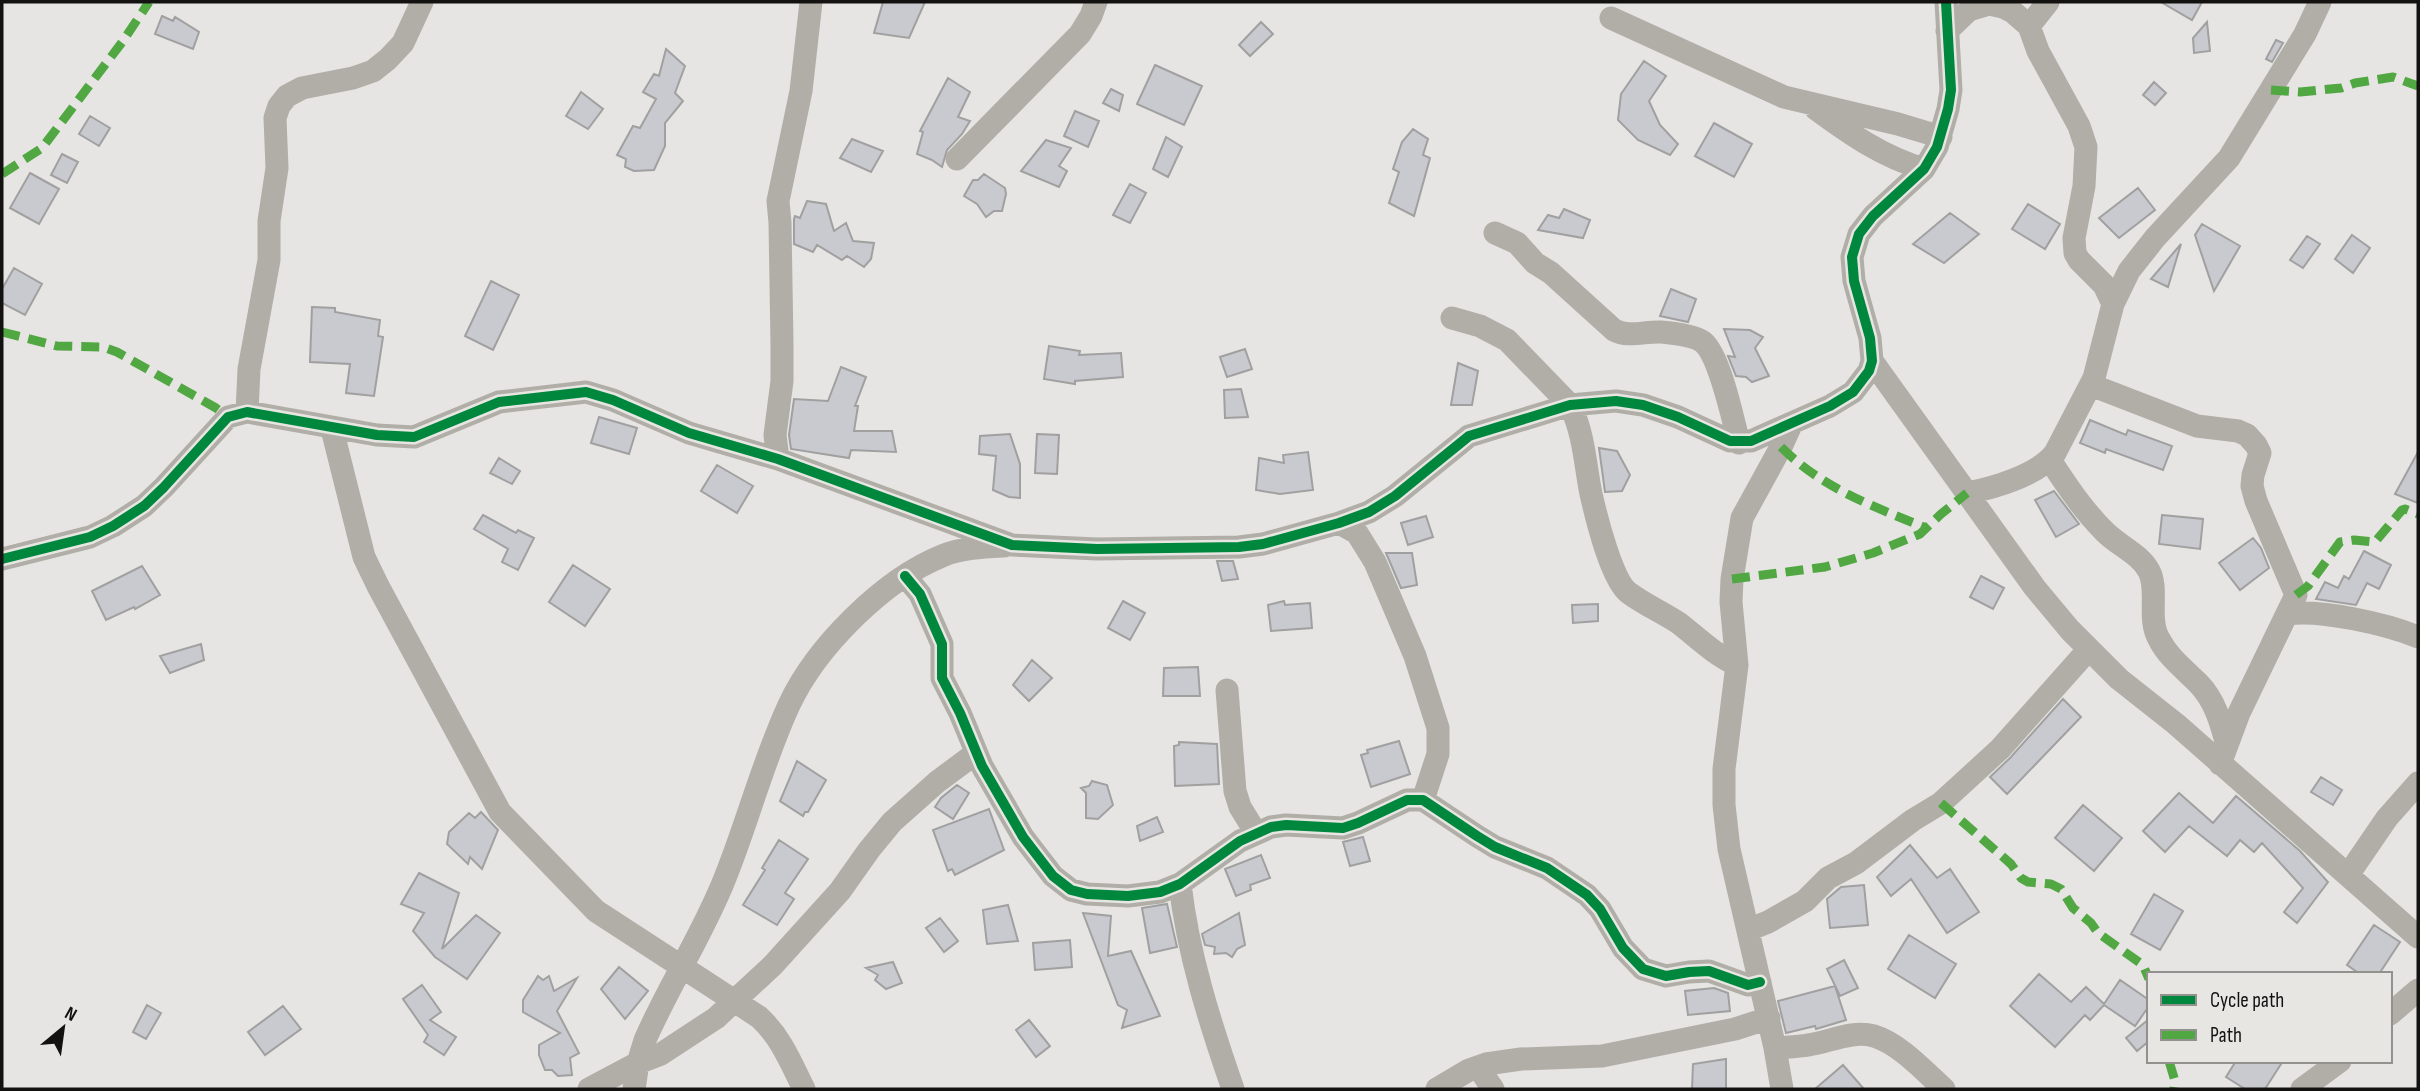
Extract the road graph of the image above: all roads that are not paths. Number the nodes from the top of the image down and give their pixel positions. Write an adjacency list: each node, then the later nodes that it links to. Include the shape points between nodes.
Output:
1 (422, 2): 20 (street, via 403,43 373,71 302,88 279,106 269,260 249,369)
2 (811, 2): 24 (street, via 801,91 778,201 782,345 775,435)
3 (1096, 2): 12 (street, via 1080,34)
4 (1947, 2): 9 (street)
5 (2048, 2): 8 (street)
6 (2320, 2): 15 (street, via 2230,158 2129,271)
7 (1611, 18): 10 (street, via 1716,68)
8 (2029, 26): 9 (street, via 2003,6 1989,5 1969,10); 15 (street, via 2086,147 2075,253 2104,285)
9 (1947, 31): 11 (street, via 1951,90)
10 (1811, 105): 11 (street); 13 (street, via 1860,141)
11 (1941, 137): 13 (street)
12 (957, 159)
13 (1924, 169): 17 (street, via 1873,216 1854,247 1854,281 1871,338)
14 (1495, 233): 23 (street, via 1517,243 1614,330 1626,334 1666,332 1703,342 1722,379)
15 (2113, 304): 18 (street)
16 (1451, 318): 19 (street, via 1507,340)
17 (1872, 361): 21 (street, via 1853,391); 26 (street)
18 (2091, 385): 25 (street); 31 (street, via 2197,426 2238,431 2256,445 2260,453 2253,475 2254,493 2296,595)
19 (1570, 405): 23 (street, via 1616,401 1643,405); 27 (street, via 1469,436 1395,496); 34 (street, via 1582,436 1596,516 1624,589)
20 (247, 412): 22 (street); 29 (street, via 228,417 164,487 113,527)
21 (1791, 425): 23 (street); 34 (street, via 1739,528 1731,602)
22 (332, 429): 24 (street, via 414,437 499,402 586,392 689,433); 45 (street, via 364,556 493,802 596,911)
23 (1739, 443)
24 (778, 459): 28 (street)
25 (2050, 460): 26 (street, via 2009,482); 37 (street, via 2076,501 2150,572 2158,639 2214,705)
26 (1967, 493): 33 (street, via 2035,588)
27 (1339, 523): 28 (street, via 1263,544 1217,549); 39 (street, via 1357,533 1375,562 1415,656 1438,728 1438,754)
28 (1012, 545): 30 (street, via 943,555)
29 (2, 559)
30 (905, 576): 36 (street, via 920,594 942,645 942,678); 45 (street, via 853,620 818,658 790,702 725,879)
31 (2288, 614): 32 (street, via 2319,614); 37 (street)
32 (2418, 637)
33 (2089, 649): 37 (street, via 2176,724); 43 (street, via 2000,749 1941,803 1828,878 1805,901)
34 (1737, 665): 43 (street, via 1724,805)
35 (1227, 690): 40 (street, via 1235,791)
36 (975, 753): 42 (street, via 1023,837 1062,885 1087,894 1128,896); 48 (street, via 892,822 840,891 773,965)
37 (2223, 755): 41 (street)
38 (2418, 783): 41 (street)
39 (1423, 800): 40 (street, via 1407,800 1343,828 1286,825); 46 (street, via 1486,841 1546,868 1587,895 1643,970 1666,976 1709,971 1748,985)
40 (1256, 833): 42 (street)
41 (2348, 875): 44 (street)
42 (1180, 884): 58 (street, via 1184,920 1212,1030)
43 (1748, 930): 46 (street)
44 (2418, 937)
45 (682, 968): 48 (street); 52 (street, via 657,1012)
46 (1760, 982): 50 (street)
47 (2418, 990): 49 (street)
48 (733, 1001): 52 (street, via 716,1018 661,1054); 57 (street, via 770,1027)
49 (2392, 1012)
50 (1769, 1018): 51 (street); 54 (street, via 1735,1030 1626,1052 1499,1061)
51 (1775, 1048): 61 (street); 62 (street, via 1871,1035 1896,1048)
52 (638, 1063): 55 (street); 56 (street)
53 (2337, 1063): 63 (street)
54 (1478, 1067): 59 (street); 60 (street)
55 (589, 1089)
56 (634, 1089)
57 (804, 1089)
58 (1233, 1089)
59 (1437, 1089)
60 (1493, 1089)
61 (1783, 1089)
62 (1944, 1089)
63 (2302, 1089)

